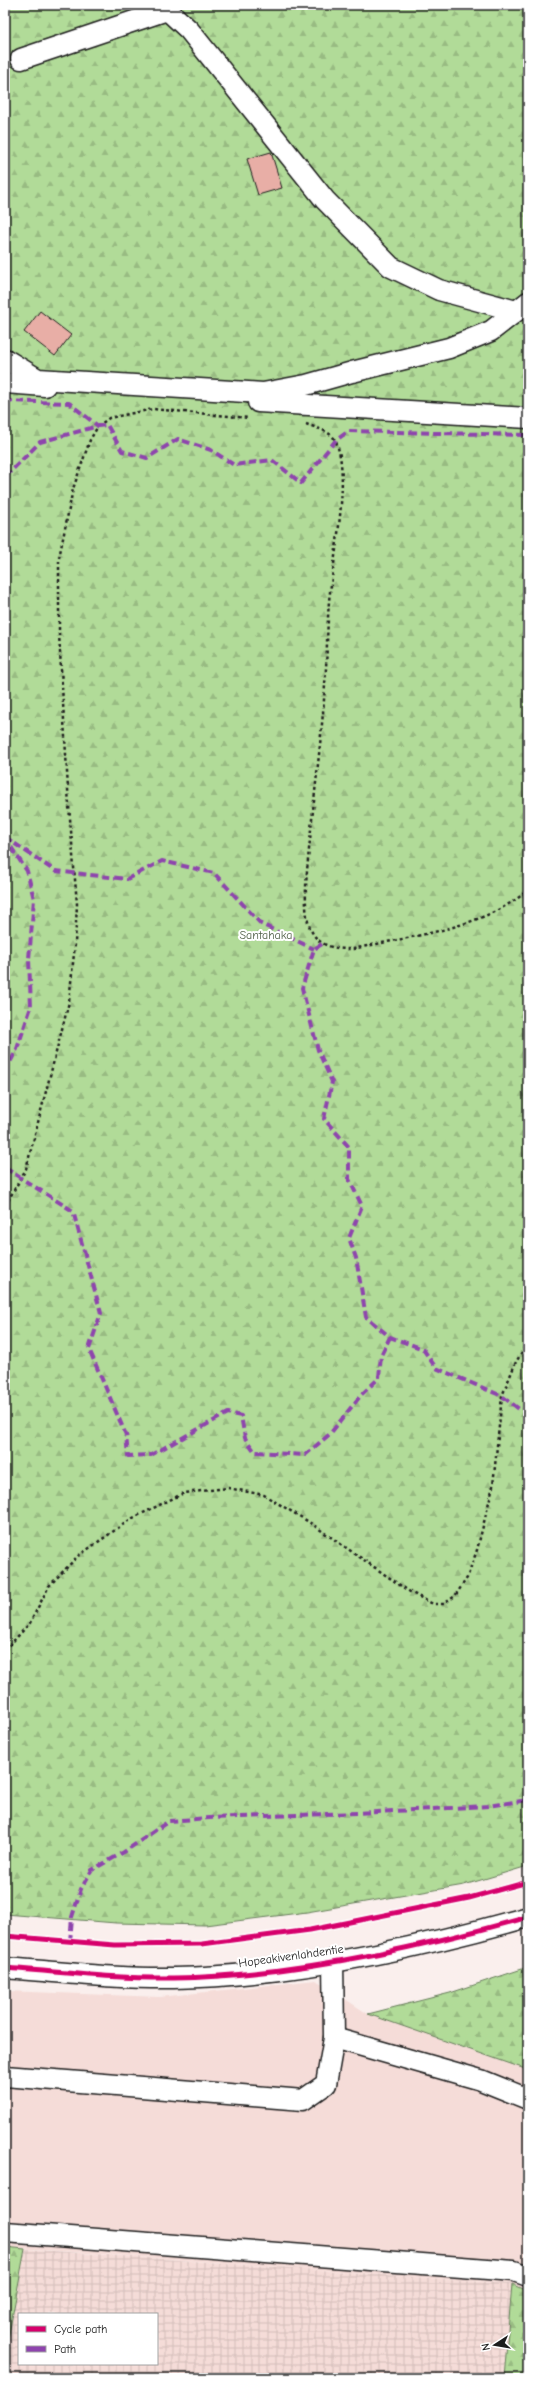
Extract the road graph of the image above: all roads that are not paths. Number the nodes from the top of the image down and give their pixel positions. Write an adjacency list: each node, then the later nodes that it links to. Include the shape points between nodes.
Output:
1 (165, 7): 2 (street); 3 (street, via 194,36 325,200 391,266 439,290)
2 (21, 59)
3 (522, 307): 4 (street, via 491,331 449,348 306,386 263,393 38,379)
4 (5, 359)
5 (5, 383): 6 (street)
6 (528, 418)
7 (528, 1917): 8 (street, Hopeakivenlahdentie, via 467,1934)
8 (333, 1960): 9 (street, Hopeakivenlahdentie, via 265,1972 174,1978); 10 (street)
9 (5, 1968)
10 (334, 2038): 11 (street, via 326,2084 303,2100); 12 (street, via 481,2080)
11 (5, 2076)
12 (528, 2099)
13 (5, 2232): 14 (street, via 514,2271)
14 (528, 2276)

